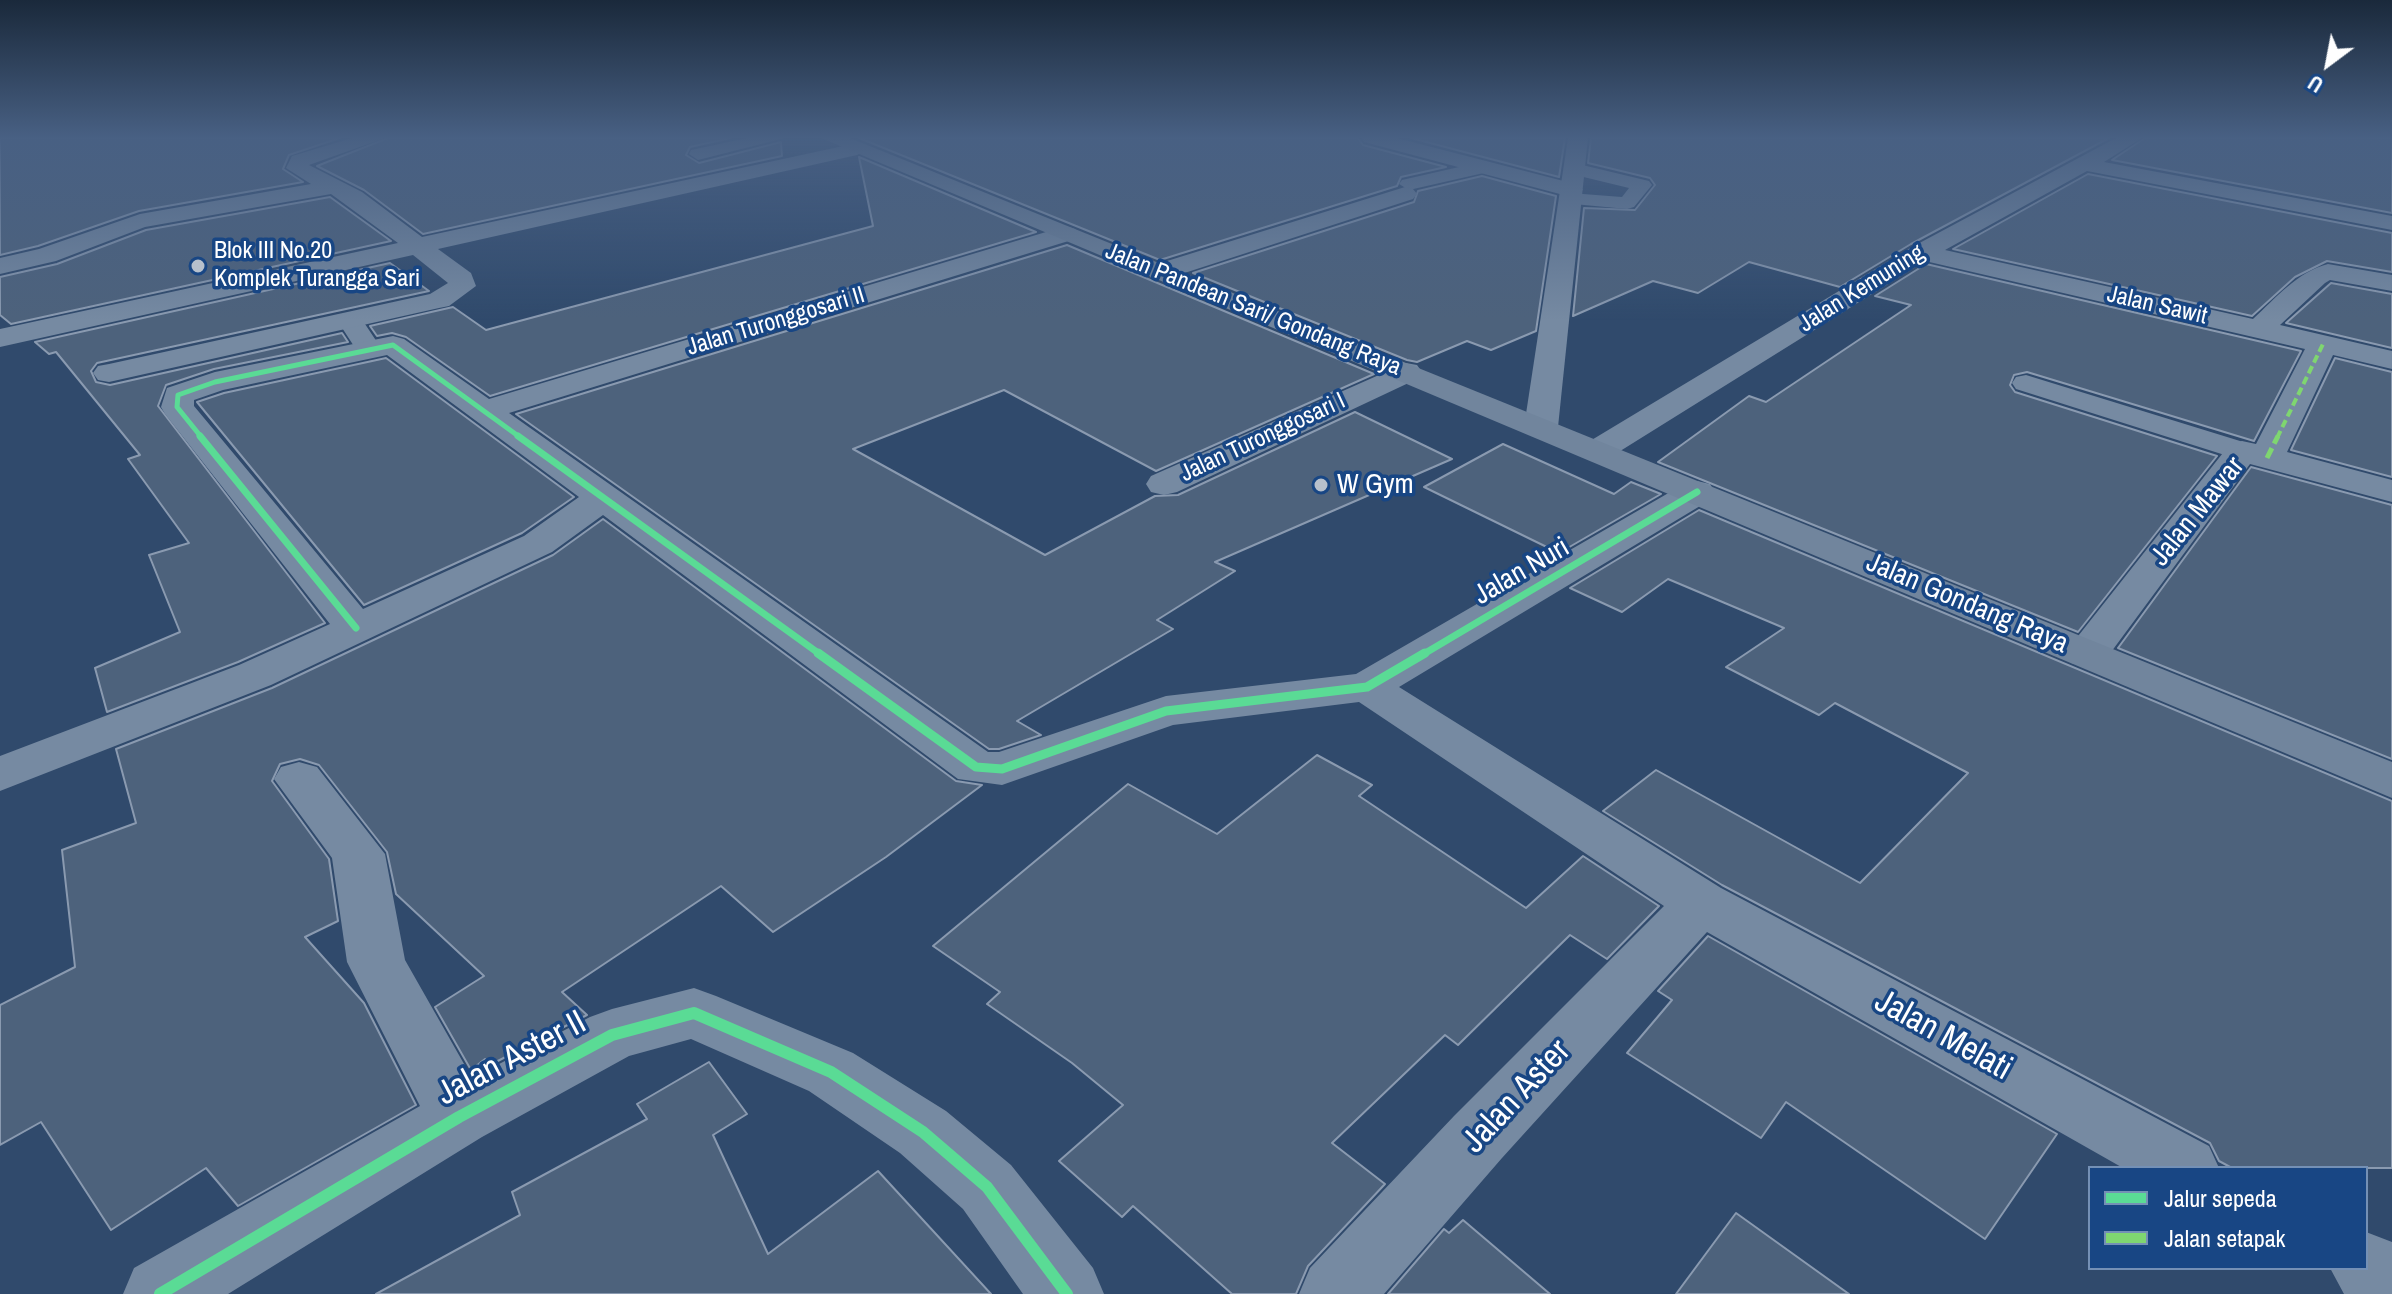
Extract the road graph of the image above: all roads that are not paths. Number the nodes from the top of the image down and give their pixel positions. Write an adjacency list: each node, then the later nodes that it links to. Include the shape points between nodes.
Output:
1 (269, 198): 13 (street, via 140,221)
2 (356, 198): 11 (street)
3 (607, 198): 11 (street)
4 (979, 198): 10 (main road, Jalan Pandean Sari/ Gondang Raya)
5 (1379, 198): 14 (street)
6 (1570, 198): 26 (street)
7 (2019, 198): 12 (street, Jalan Kemuning)
8 (2263, 198): 9 (street)
9 (2392, 223)
10 (1066, 234): 14 (main road, Jalan Pandean Sari/ Gondang Raya); 25 (street, Jalan Turonggosari II)
11 (418, 245): 16 (street, via 461,279 462,286 439,300); 18 (street)
12 (1921, 252): 17 (street, Jalan Sawit); 27 (street, Jalan Kemuning)
13 (0, 266)
14 (1160, 272): 22 (main road, Jalan Pandean Sari/ Gondang Raya)
15 (2392, 283): 17 (street, via 2328,272 2315,277)
16 (350, 320): 20 (lane); 23 (street)
17 (2258, 330): 19 (street, Jalan Sawit)
18 (0, 338)
19 (2323, 344): 21 (street, Jalan Sawit); 28 (street)
20 (368, 348): 25 (street, via 393,345); 33 (street, via 215,382 178,395 177,407)
21 (2392, 360)
22 (1406, 372): 26 (main road, Jalan Pandean Sari/ Gondang Raya); 29 (street, Jalan Turonggosari I)
23 (109, 373)
24 (2026, 383): 28 (lane)
25 (486, 410): 32 (street)
26 (1541, 427): 27 (main road, Jalan Gondang Raya)
27 (1597, 451): 31 (main road, Jalan Gondang Raya)
28 (2255, 454): 30 (street, Jalan Mawar); 34 (street, Jalan Mawar)
29 (1164, 484)
30 (2392, 491)
31 (1697, 492): 34 (main road, Jalan Gondang Raya); 35 (street, Jalan Nuri)
32 (601, 499): 33 (street, via 538,544); 35 (street, via 976,767 1002,769 1166,711)
33 (356, 628): 36 (street, via 255,675)
34 (2087, 654): 38 (main road, Jalan Gondang Raya)
35 (1367, 687): 39 (street)
36 (0, 774)
37 (299, 779): 40 (street, via 358,854 376,962)
38 (2392, 781)
39 (1701, 903): 41 (street, Jalan Melati); 46 (street, Jalan Aster)
40 (459, 1117): 44 (street, Jalan Aster II); 45 (street, Jalan Aster II, via 612,1035 694,1013 831,1072 923,1132 987,1187)
41 (2181, 1166)
42 (2368, 1268): 43 (street)
43 (2392, 1281)
44 (160, 1294)
45 (1067, 1294)
46 (1336, 1294)

